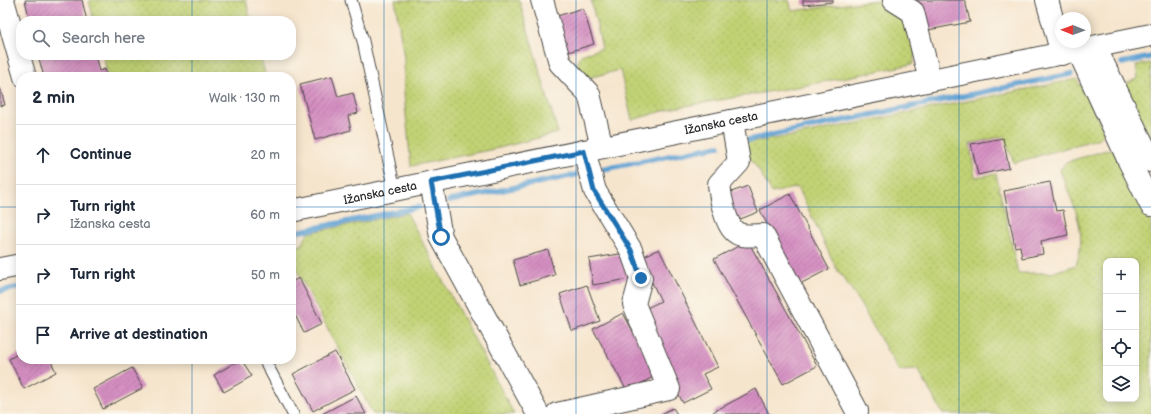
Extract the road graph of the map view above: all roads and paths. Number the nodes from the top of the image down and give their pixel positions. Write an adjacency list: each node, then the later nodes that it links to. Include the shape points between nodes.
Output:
1 (3, 0): 8 (street)
2 (351, 0): 17 (lane, via 363,41)
3 (542, 0): 14 (street, via 560,63 589,94)
4 (894, 0): 6 (street)
5 (1046, 0): 9 (street)
6 (914, 6): 12 (street)
7 (1151, 36): 9 (street, Ižanska cesta)
8 (16, 46)
9 (1078, 50): 12 (street, Ižanska cesta); 15 (street); 18 (street)
10 (20, 60): 11 (street)
11 (24, 72)
12 (930, 80): 13 (street, Ižanska cesta)
13 (732, 121): 14 (street, Ižanska cesta); 23 (street, via 739,162 719,184 720,197 732,229 738,234 762,235)
14 (593, 149): 16 (street, Ižanska cesta); 26 (street, via 594,191 631,250 641,278 634,304 670,389)
15 (1151, 161)
16 (431, 182): 17 (street, Ižanska cesta); 25 (street, via 441,237)
17 (395, 190): 19 (street, Ižanska cesta)
18 (1151, 205)
19 (296, 210)
20 (16, 266): 21 (street)
21 (0, 270)
22 (267, 364): 24 (lane)
23 (857, 411)
24 (293, 414)
25 (538, 414)
26 (557, 414)

